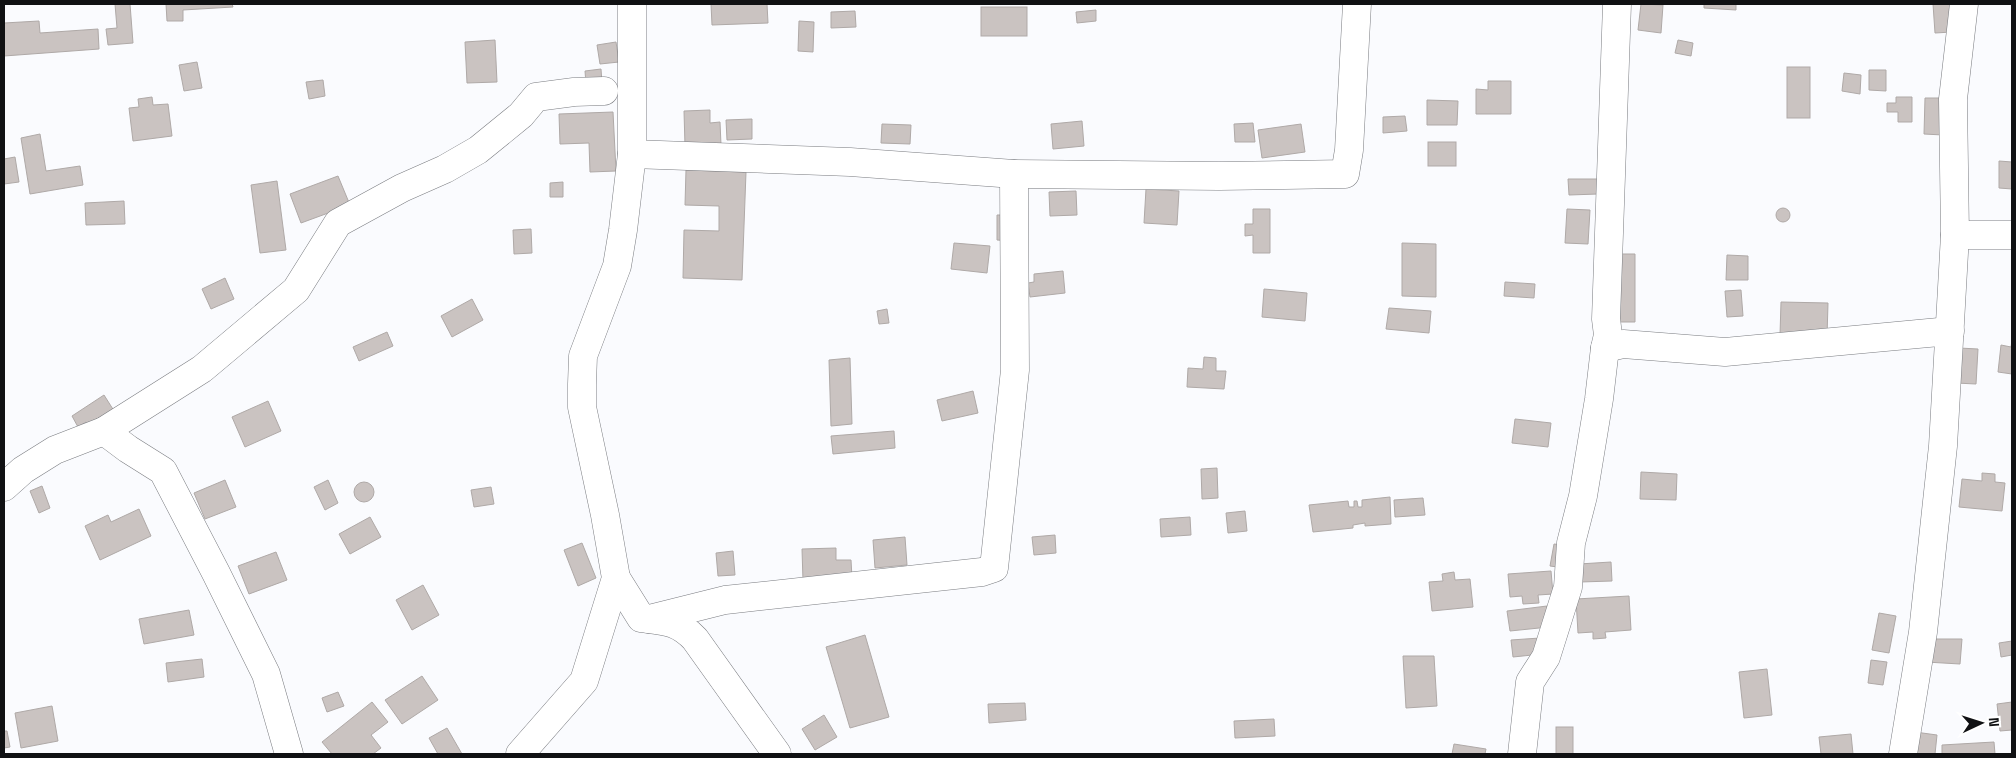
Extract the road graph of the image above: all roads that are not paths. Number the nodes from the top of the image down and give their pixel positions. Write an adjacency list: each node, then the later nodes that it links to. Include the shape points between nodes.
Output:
1 (632, 4): 6 (street)
2 (1356, 4): 7 (street, via 1345,174)
3 (1617, 4): 11 (street, via 1608,335)
4 (1964, 4): 8 (street, via 1953,99)
5 (604, 91): 12 (street, via 536,97 521,115 478,150 338,224 296,290 202,369)
6 (632, 154): 7 (street, via 850,162); 14 (street, via 617,266 583,356 582,407)
7 (1014, 174): 15 (street, via 1015,370 994,568 982,572 725,600)
8 (1956, 235): 9 (street); 10 (street)
9 (2012, 235)
10 (1950, 330): 11 (street, via 1725,352 1623,344); 20 (street, via 1943,446 1923,632)
11 (1605, 348): 19 (street, via 1583,496 1571,543 1568,587 1546,657 1530,682)
12 (104, 430): 13 (street, via 55,450 23,470); 16 (street, via 163,471 266,674)
13 (4, 487)
14 (616, 578): 15 (street, via 641,618); 17 (street, via 584,681)
15 (649, 619): 18 (street, via 675,623 695,639)
16 (288, 754)
17 (520, 754)
18 (777, 754)
19 (1522, 754)
20 (1904, 754)

